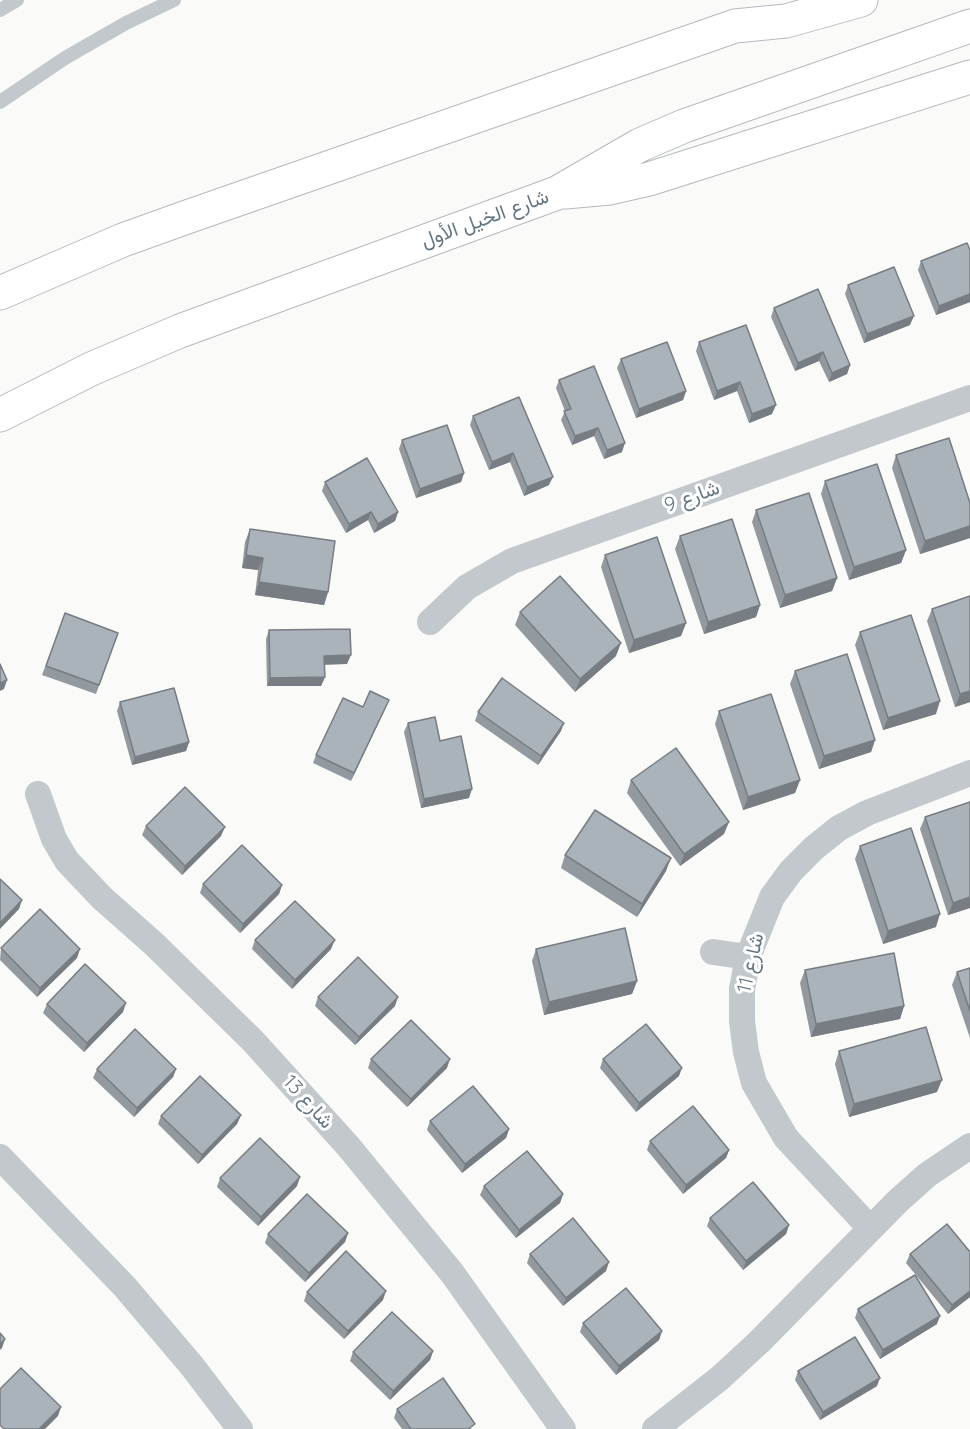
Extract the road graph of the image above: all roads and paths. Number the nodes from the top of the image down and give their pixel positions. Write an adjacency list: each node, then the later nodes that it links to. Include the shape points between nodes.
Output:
1 (17, 0): 5 (lane)
2 (174, 0): 9 (lane, via 66,58)
3 (774, 0): 6 (main road)
4 (861, 0): 6 (main road, via 812,16)
5 (0, 10)
6 (735, 26): 11 (main road, via 123,240)
7 (970, 26): 10 (main road, شارع الخيل الأول, via 684,126 629,151)
8 (970, 77): 10 (main road, via 649,179 610,188)
9 (0, 102)
10 (557, 193): 13 (main road, شارع الخيل الأول, via 180,331 91,369)
11 (0, 293)
12 (970, 398): 14 (street, شارع 9, via 512,561 467,587)
13 (0, 416)
14 (430, 622)
15 (970, 773): 18 (street, شارع 11, via 867,813 814,848 772,897)
16 (38, 794): 23 (street, شارع 13, via 51,832 67,861 253,1041 348,1146 452,1273)
17 (713, 952): 18 (street)
18 (748, 957): 21 (street, شارع 11, via 742,1021 754,1083 786,1138)
19 (970, 1146): 21 (street, via 927,1175)
20 (0, 1157): 22 (street, via 125,1287)
21 (870, 1228): 24 (street, via 759,1342)
22 (240, 1429)
23 (562, 1429)
24 (655, 1429)

